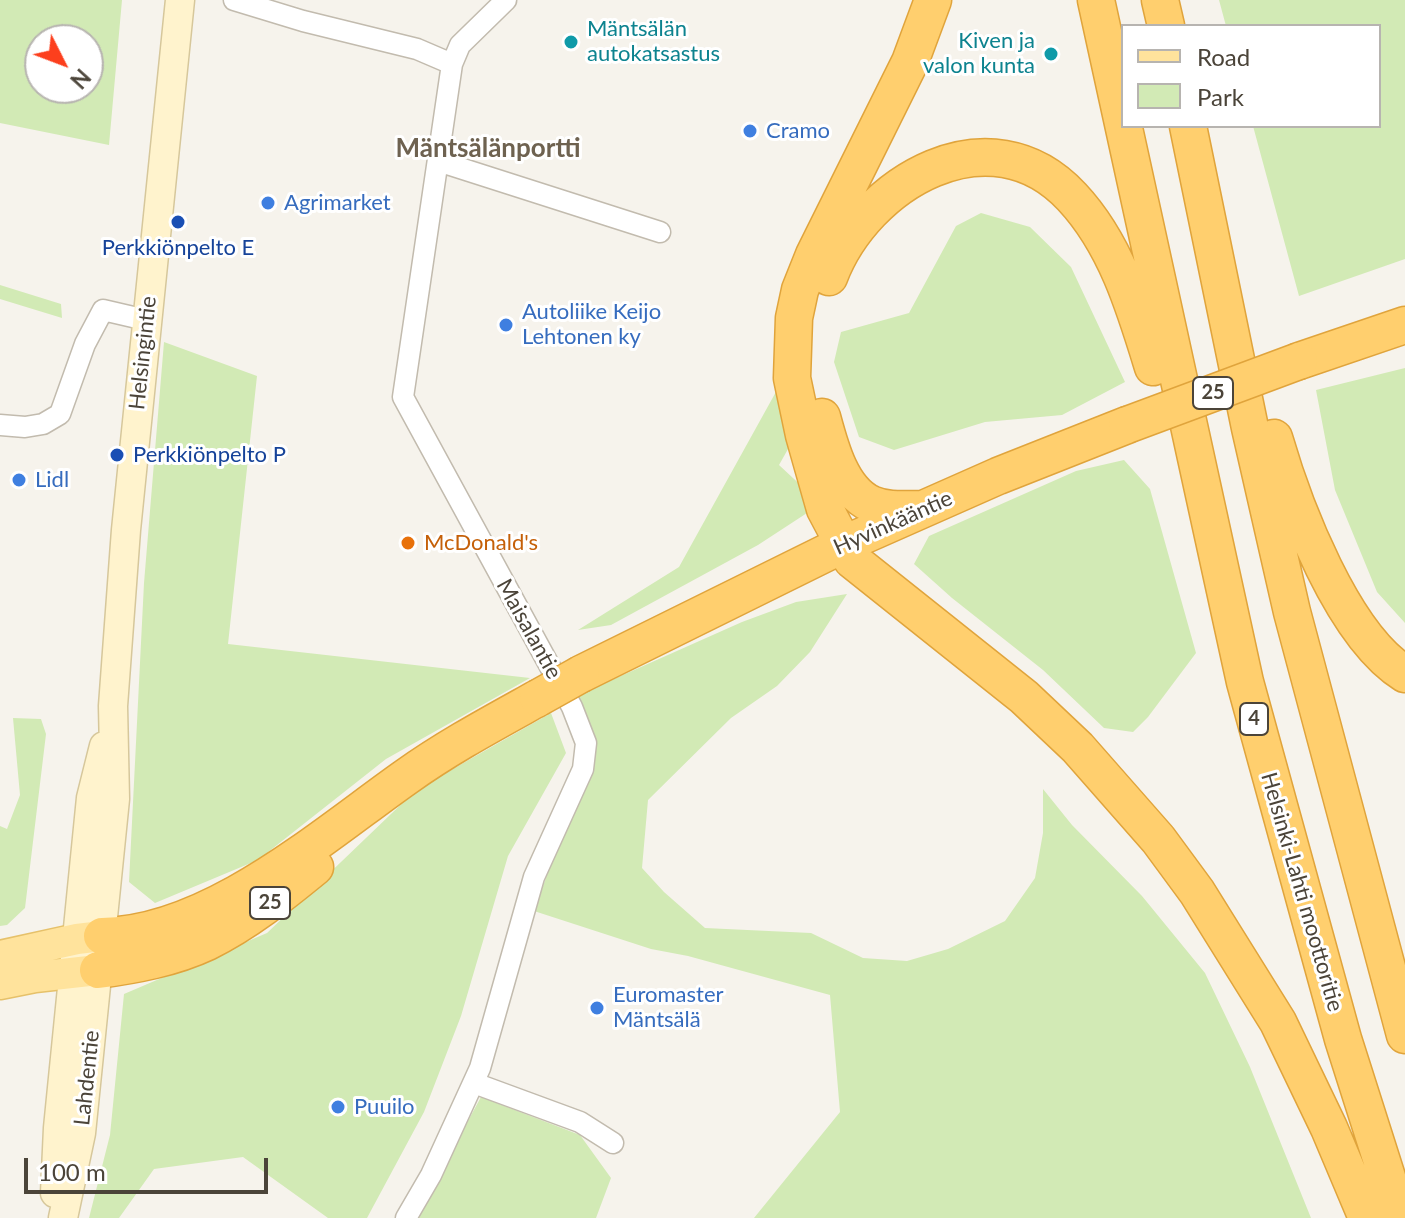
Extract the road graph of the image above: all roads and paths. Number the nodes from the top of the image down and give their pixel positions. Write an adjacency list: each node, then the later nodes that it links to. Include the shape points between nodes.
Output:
1 (180, 0): 15 (main road, Helsingintie)
2 (234, 0): 8 (street, via 417,49)
3 (506, 0): 8 (street, Maisalantie, via 460,45)
4 (933, 0): 19 (highway, via 910,62 814,255 794,318 795,393 825,509)
5 (1096, 0): 9 (highway, Helsinki-Lahti moottoritie / 4)
6 (1160, 0): 7 (highway)
7 (1166, 24)
8 (452, 64): 13 (street, Maisalantie)
9 (1121, 114)
10 (1124, 128): 23 (highway, Helsinki-Lahti moottoritie / 4)
11 (1190, 128): 27 (highway, via 1292,612)
12 (1191, 128): 22 (highway, via 1268,418 1307,531 1350,613 1377,651)
13 (438, 161): 14 (street); 28 (street, Maisalantie, via 403,397 572,707 586,743 583,769 534,877)
14 (660, 232)
15 (146, 320): 17 (street, via 103,310 60,414 43,424); 24 (main road, Helsingintie, via 113,706 115,799)
16 (1405, 325): 18 (highway, Hyvinkääntie / 25, bridge, via 1127,425)
17 (0, 425)
18 (922, 509): 19 (highway, Hyvinkääntie / 25); 23 (highway, via 889,509 866,501 846,481 822,419 814,373 821,297 849,239 891,192 916,174 960,159 1019,163 1071,196 1106,244 1124,281)
19 (842, 545): 20 (highway, via 861,568); 21 (highway, Hyvinkääntie / 25)
20 (907, 605): 21 (highway, via 871,586 826,580 792,585); 33 (highway, via 974,655 1078,748 1181,870 1278,1022)
21 (696, 617): 24 (highway, Hyvinkääntie / 25, bridge, via 460,741 306,849 194,917 120,936)
22 (1405, 674)
23 (1245, 682): 34 (highway, Helsinki-Lahti moottoritie / 4, via 1343,1039)
24 (88, 954): 25 (main road); 26 (main road); 30 (main road, Lahdentie, via 58,1128); 31 (main road, Lahdentie, via 81,1133)
25 (0, 956)
26 (0, 984)
27 (1405, 1035)
28 (474, 1083): 29 (street, via 580,1122); 32 (street, Maisalantie)
29 (613, 1143)
30 (53, 1218)
31 (63, 1218)
32 (406, 1218)
33 (1367, 1218)
34 (1400, 1218)

